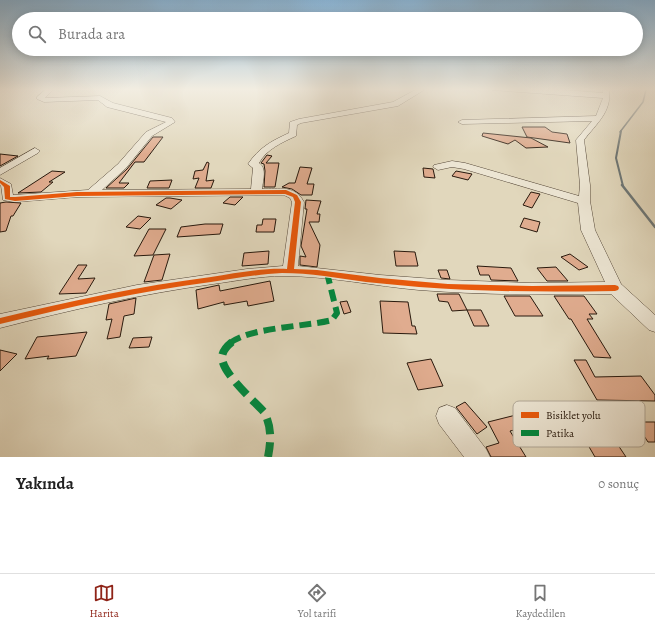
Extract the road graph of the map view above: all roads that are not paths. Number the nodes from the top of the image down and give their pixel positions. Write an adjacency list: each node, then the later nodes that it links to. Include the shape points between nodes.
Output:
1 (135, 111): 11 (street, via 171,122 149,134 122,166)
2 (353, 111): 10 (street, via 293,124 293,134 270,145 253,164 258,167 259,174)
3 (603, 111): 4 (street)
4 (599, 118): 5 (street); 13 (street, via 580,140 585,185)
5 (462, 122)
6 (35, 151): 8 (street)
7 (438, 167): 13 (street, via 452,164 465,166)
8 (0, 172)
9 (0, 180): 12 (street, via 7,186)
10 (256, 192): 11 (street); 14 (street, via 286,192 295,196 298,202)
11 (91, 194): 12 (street)
12 (4, 199)
13 (584, 201): 15 (street, via 588,230)
14 (290, 271): 15 (street, via 436,285 556,290); 16 (street, via 182,283)
15 (614, 288): 17 (street)
16 (0, 321)
17 (655, 325)
18 (447, 416): 19 (street)
19 (478, 457)

